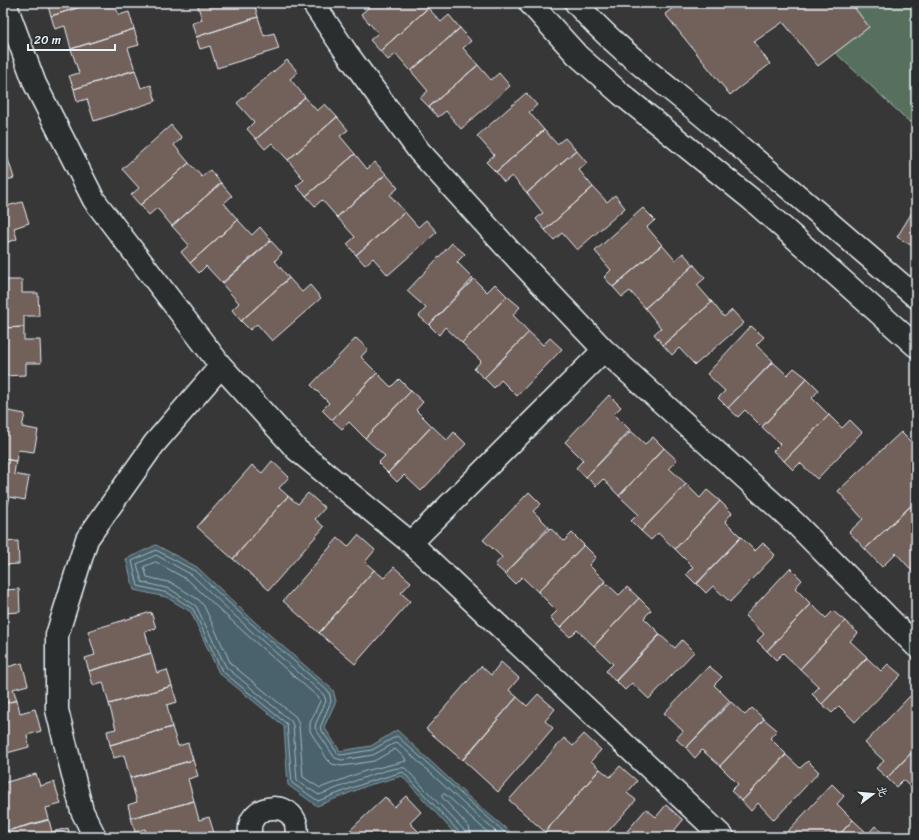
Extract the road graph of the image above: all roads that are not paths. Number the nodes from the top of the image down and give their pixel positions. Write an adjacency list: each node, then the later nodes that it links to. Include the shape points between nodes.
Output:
1 (5, 3): 8 (street, via 35,84 94,200)
2 (313, 3): 7 (street, via 419,151)
3 (530, 3): 6 (street, via 588,65 751,199)
4 (576, 3): 5 (street, via 593,23 652,75 725,134)
5 (916, 298)
6 (916, 346)
7 (604, 350): 9 (street); 10 (street, via 796,524)
8 (221, 366): 9 (street, via 297,450); 11 (street, via 154,444 87,539 57,635 57,710 82,811)
9 (411, 543): 14 (street)
10 (916, 646)
11 (94, 837)
12 (251, 837): 13 (street, via 252,819 257,813 270,807 278,807 292,816 296,823)
13 (296, 837)
14 (723, 837)

